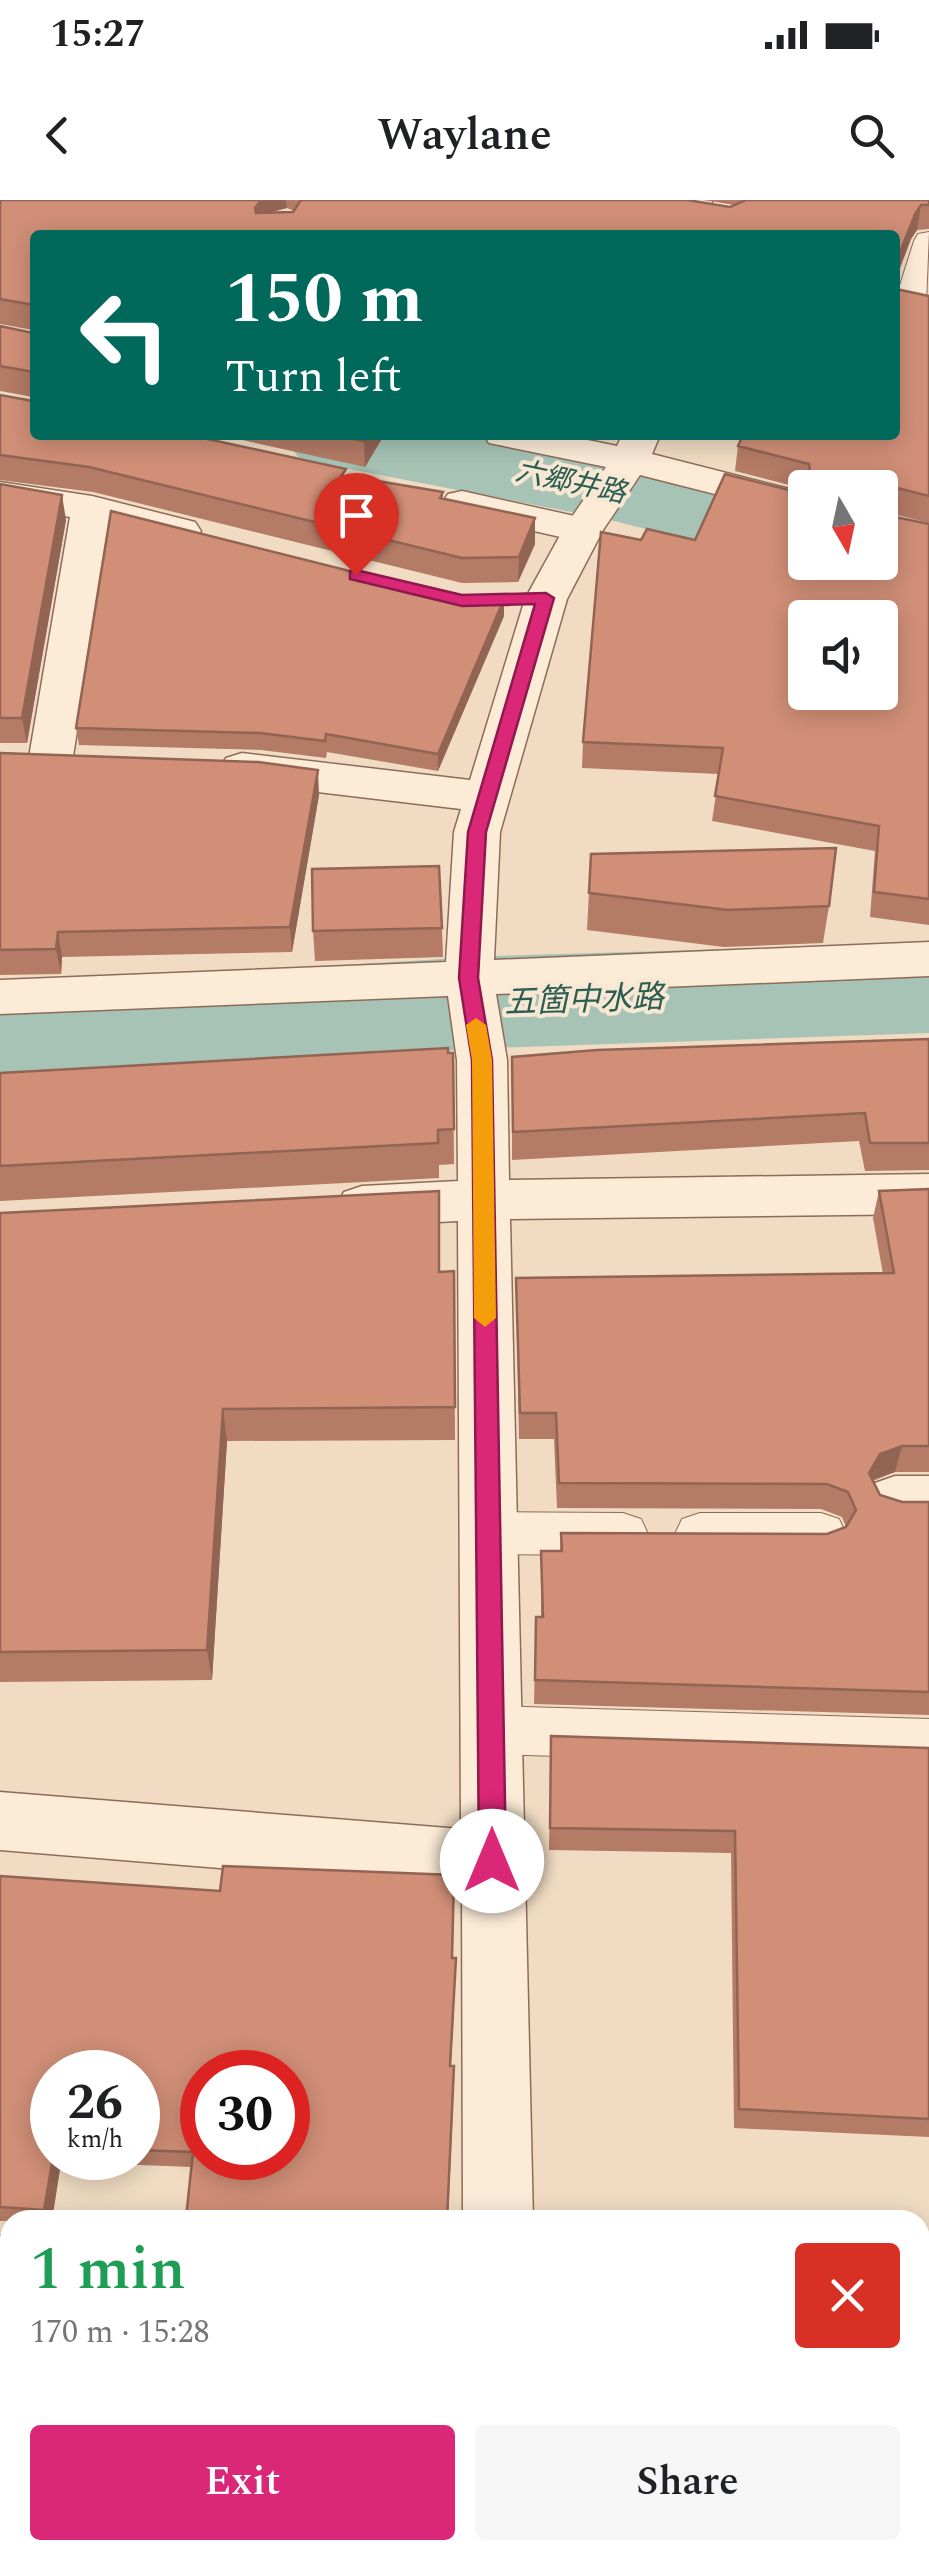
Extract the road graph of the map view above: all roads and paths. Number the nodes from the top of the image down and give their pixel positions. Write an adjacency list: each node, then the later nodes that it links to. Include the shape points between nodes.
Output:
1 (692, 212): 2 (street)
2 (728, 217)
3 (929, 242): 4 (lane)
4 (911, 304)
5 (533, 440): 6 (street)
6 (630, 456): 9 (street); 11 (street)
7 (0, 494): 10 (street)
8 (430, 496): 11 (street)
9 (788, 501)
10 (92, 508): 12 (street); 13 (street)
11 (583, 530): 15 (street, via 529,599)
12 (225, 542)
13 (52, 763)
14 (203, 767): 15 (street)
15 (487, 798): 17 (street, via 477,832)
16 (929, 959): 17 (street)
17 (468, 978): 18 (street); 20 (street, via 482,1060)
18 (0, 997)
19 (929, 1194): 20 (street)
20 (483, 1200): 21 (street); 22 (street)
21 (309, 1208)
22 (488, 1534): 23 (lane); 24 (street)
23 (821, 1534)
24 (492, 1730): 25 (lane); 27 (street)
25 (929, 1742)
26 (0, 1821): 27 (street)
27 (492, 1861): 28 (street)
28 (498, 2210)

